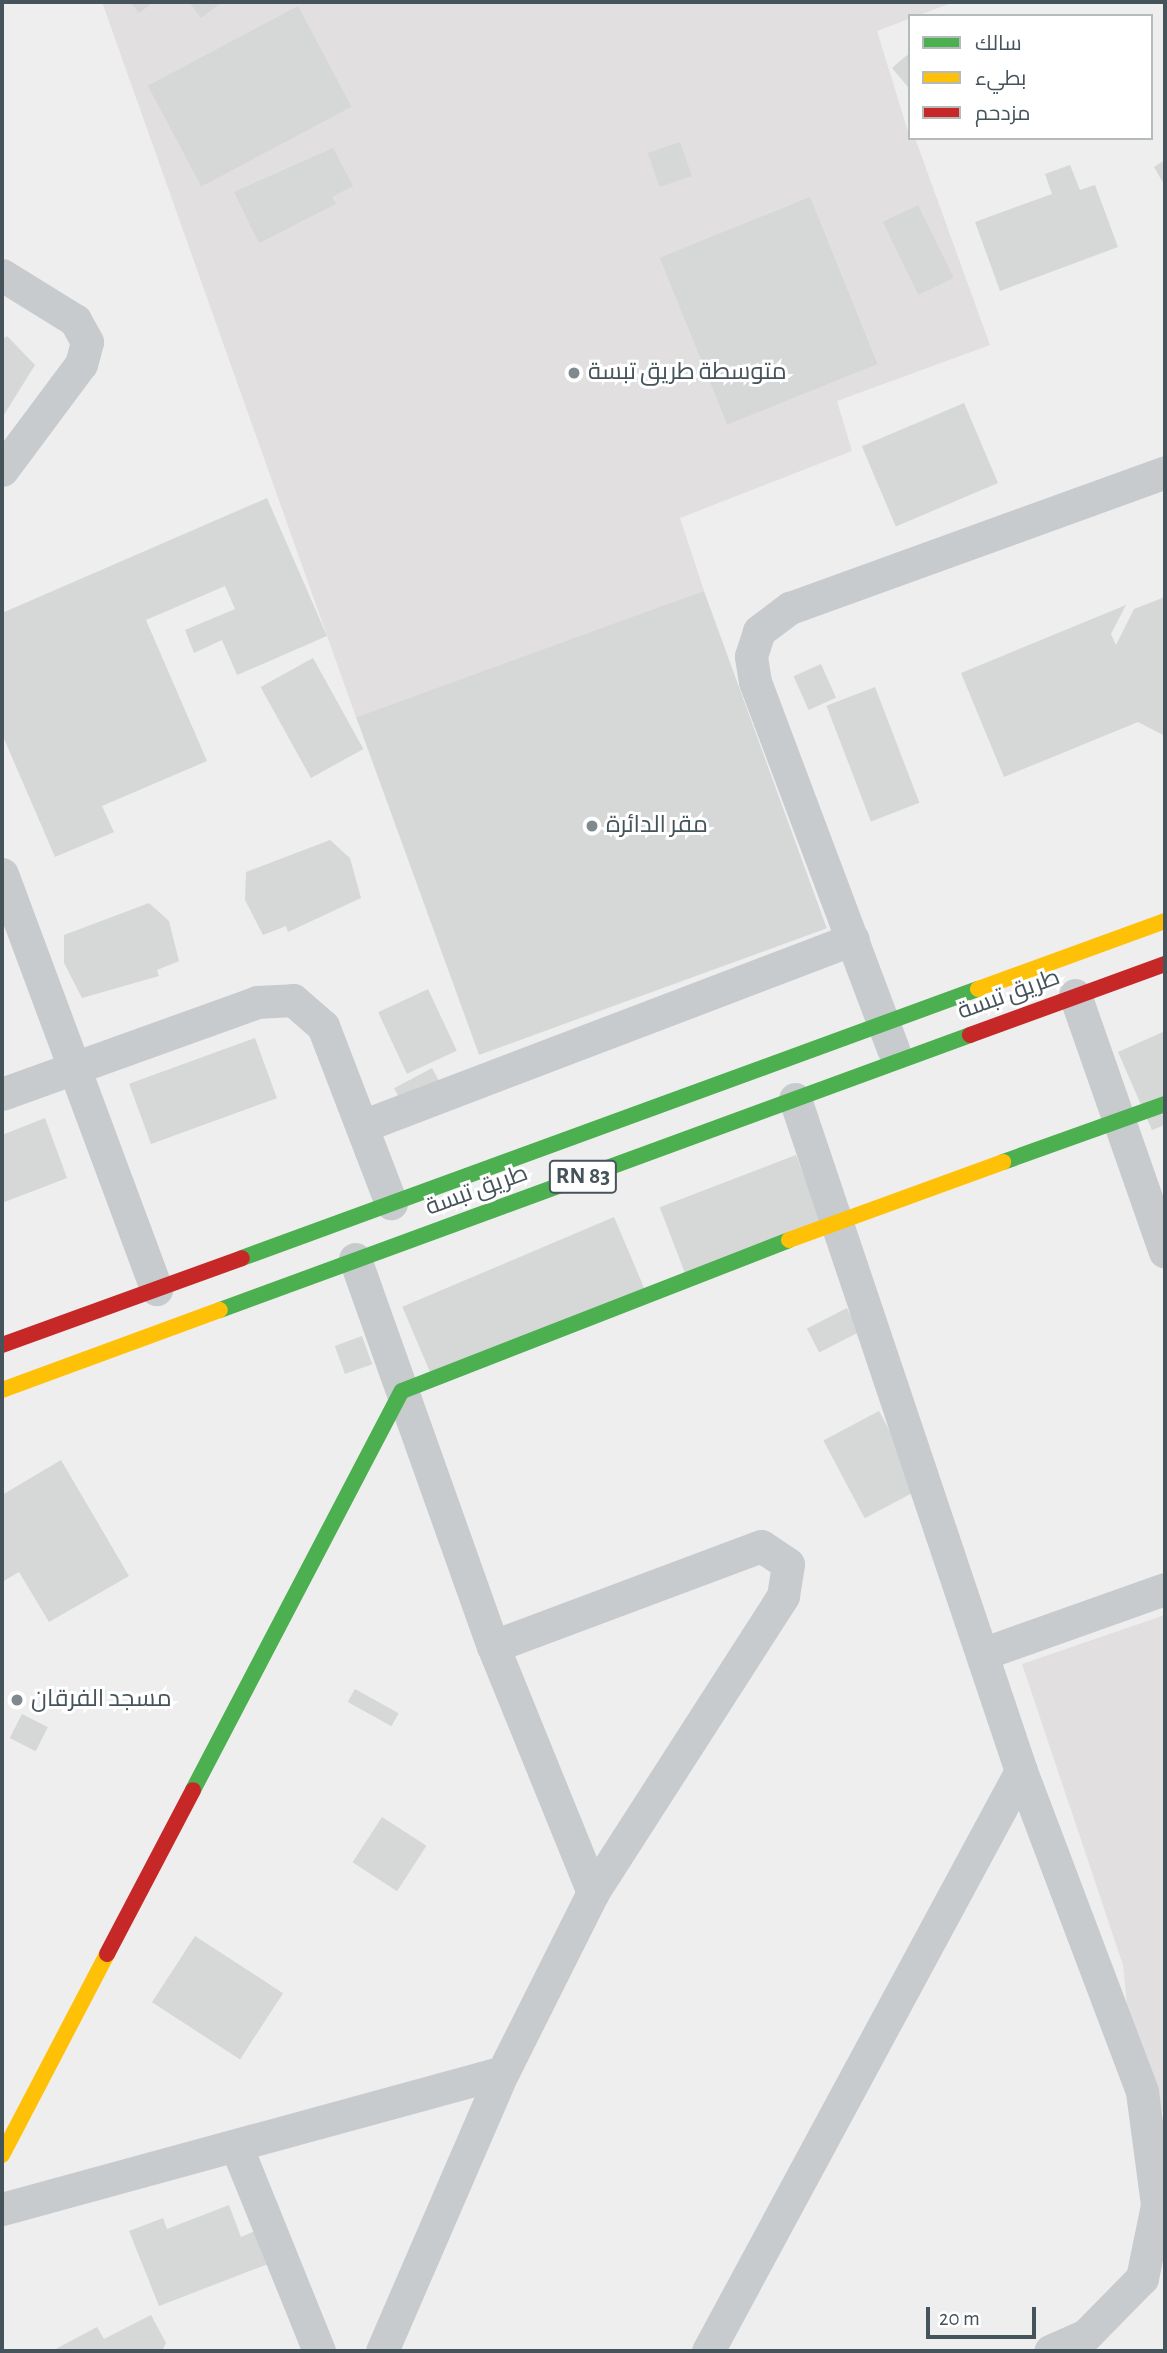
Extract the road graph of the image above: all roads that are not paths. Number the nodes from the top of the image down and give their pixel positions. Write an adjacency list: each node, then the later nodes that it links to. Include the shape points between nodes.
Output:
1 (2, 275): 2 (street, via 75,320 87,342 81,364)
2 (2, 470)
3 (1165, 472): 6 (street, via 790,608 759,631 751,656 755,682)
4 (2, 874): 11 (street)
5 (1165, 921): 9 (main road, طريق تبسة / RN 83)
6 (853, 939): 9 (street); 16 (street)
7 (1165, 964): 8 (main road, طريق تبسة / RN 83)
8 (1075, 995): 10 (main road, طريق تبسة / RN 83); 15 (street)
9 (883, 1022): 10 (street); 17 (main road, طريق تبسة / RN 83)
10 (897, 1061): 13 (main road, طريق تبسة / RN 83)
11 (75, 1067): 12 (street); 16 (street, via 257,1002 293,1000 323,1026); 21 (street)
12 (2, 1094)
13 (795, 1099): 18 (street); 20 (main road, طريق تبسة / RN 83)
14 (1165, 1104): 15 (main road)
15 (1120, 1118): 18 (main road); 19 (street)
16 (365, 1125): 17 (street)
17 (391, 1203): 21 (main road, طريق تبسة / RN 83)
18 (835, 1222): 24 (main road); 27 (street)
19 (1165, 1252)
20 (355, 1259): 23 (main road, طريق تبسة / RN 83); 24 (street)
21 (156, 1289): 22 (main road, طريق تبسة / RN 83)
22 (2, 1345)
23 (2, 1390)
24 (402, 1391): 26 (street); 32 (main road)
25 (1165, 1590): 27 (street)
26 (493, 1646): 29 (street); 29 (street, via 761,1546 788,1564 783,1596)
27 (982, 1654): 28 (street)
28 (1021, 1771): 36 (street); 37 (street, via 1142,2092 1157,2205 1142,2278 1086,2335)
29 (593, 1892): 30 (street)
30 (503, 2072): 31 (street); 35 (street)
31 (237, 2148): 33 (street); 34 (street)
32 (2, 2155)
33 (2, 2209)
34 (320, 2351)
35 (382, 2351)
36 (708, 2351)
37 (1050, 2351)

